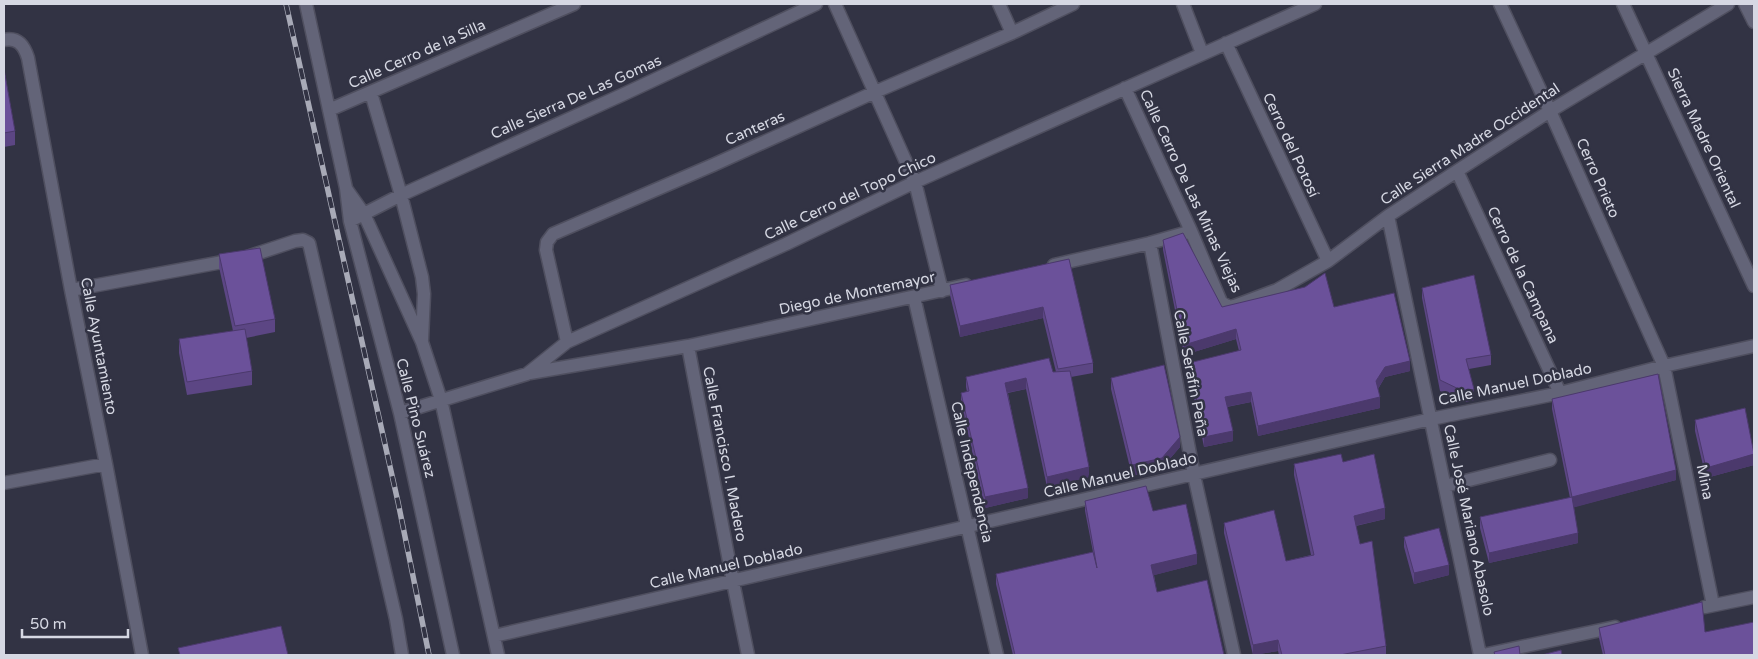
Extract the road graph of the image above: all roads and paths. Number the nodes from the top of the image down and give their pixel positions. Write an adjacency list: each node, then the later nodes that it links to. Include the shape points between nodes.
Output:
1 (306, 4): 22 (street, Calle Pino Suárez)
2 (574, 4): 21 (street, Calle Cerro de la Silla)
3 (816, 4): 27 (street, Calle Sierra De Las Gomas)
4 (835, 4): 20 (street)
5 (999, 4): 14 (street)
6 (1073, 4): 14 (street, Canteras)
7 (1182, 4): 17 (street)
8 (1315, 4): 16 (street, Calle Cerro del Topo Chico)
9 (1500, 4): 23 (street, Cerro Prieto)
10 (1623, 4): 18 (street, Sierra Madre Oriental)
11 (1728, 4): 18 (street, Calle Sierra Madre Occidental)
12 (1745, 4): 13 (street)
13 (1754, 22)
14 (1012, 33): 20 (street, Canteras)
15 (4, 40): 37 (street, Calle Ayuntamiento, via 16,40 28,58)
16 (1226, 43): 17 (street, Calle Cerro del Topo Chico); 33 (street, Cerro del Potosí)
17 (1202, 53): 19 (street, Calle Cerro del Topo Chico)
18 (1647, 53): 23 (street, Calle Sierra Madre Occidental); 36 (street, Sierra Madre Oriental)
19 (1125, 88): 25 (street, Calle Cerro del Topo Chico); 31 (street, Calle Cerro De Las Minas Viejas)
20 (875, 92): 25 (street); 42 (street, Canteras, via 553,234 546,250)
21 (371, 93): 22 (street, Calle Cerro de la Silla); 27 (street, Calle Pino Suárez)
22 (329, 110): 26 (street, Calle Pino Suárez)
23 (1550, 111): 24 (street, Calle Sierra Madre Occidental); 45 (street, Cerro Prieto)
24 (1457, 171): 29 (street, Calle Sierra Madre Occidental); 47 (street, Cerro de la Campana)
25 (915, 182): 38 (street); 42 (street, Calle Cerro del Topo Chico)
26 (346, 188): 28 (street, Calle Pino Suárez); 30 (street, Calle Pino Suárez)
27 (401, 195): 28 (street, Calle Sierra De Las Gomas); 41 (street, Calle Pino Suárez, via 422,277)
28 (364, 214): 30 (street, Calle Sierra De Las Gomas); 41 (street, Calle Pino Suárez)
29 (1388, 216): 33 (street, Calle Sierra Madre Occidental); 50 (street, Calle José Mariano Abasolo)
30 (350, 221): 49 (street, Calle Pino Suárez)
31 (1191, 232): 32 (street); 40 (street, Calle Cerro De Las Minas Viejas, via 1221,302)
32 (1150, 243): 34 (street); 53 (street, Calle Serafín Peña)
33 (1328, 261): 40 (street, Calle Sierra Madre Occidental, via 1276,290)
34 (1046, 267)
35 (980, 282): 38 (street, Diego de Montemayor)
36 (1754, 286)
37 (71, 290): 52 (street, Calle Ayuntamiento); 64 (street, via 244,258 301,240 309,243)
38 (942, 291): 39 (street, Diego de Montemayor)
39 (914, 297): 43 (street, Diego de Montemayor); 56 (street, Calle Independencia)
40 (1228, 307)
41 (422, 342): 48 (street, Calle Pino Suárez)
42 (567, 342): 46 (street, Calle Cerro del Topo Chico)
43 (688, 346): 46 (street, Diego de Montemayor); 57 (street, Calle Francisco I. Madero)
44 (1754, 346): 45 (street, Calle Manuel Doblado)
45 (1664, 366): 47 (street, Calle Manuel Doblado); 59 (street, Mina)
46 (527, 374): 48 (street, Calle Cerro del Topo Chico)
47 (1560, 393): 50 (street, Calle Manuel Doblado)
48 (441, 400): 49 (street, Calle Cerro del Topo Chico); 62 (street, Calle Pino Suárez)
49 (400, 413): 65 (street, Calle Pino Suárez)
50 (1431, 419): 53 (street, Calle Manuel Doblado); 55 (street, Calle José Mariano Abasolo)
51 (1550, 460): 55 (street)
52 (106, 464): 54 (street); 63 (street, Calle Ayuntamiento)
53 (1194, 475): 56 (street, Calle Manuel Doblado); 69 (street, Calle Serafín Peña)
54 (4, 482)
55 (1445, 486): 70 (street, Calle José Mariano Abasolo)
56 (968, 527): 57 (street, Calle Manuel Doblado); 68 (street, Calle Independencia)
57 (733, 582): 62 (street, Calle Manuel Doblado); 67 (street, Calle Francisco I. Madero)
58 (1754, 596): 59 (street)
59 (1713, 605): 60 (street)
60 (1694, 609)
61 (1627, 624): 70 (street)
62 (494, 636): 66 (street, Calle Pino Suárez)
63 (142, 655)
64 (402, 655)
65 (453, 655)
66 (498, 655)
67 (748, 655)
68 (997, 655)
69 (1234, 655)
70 (1482, 655)

